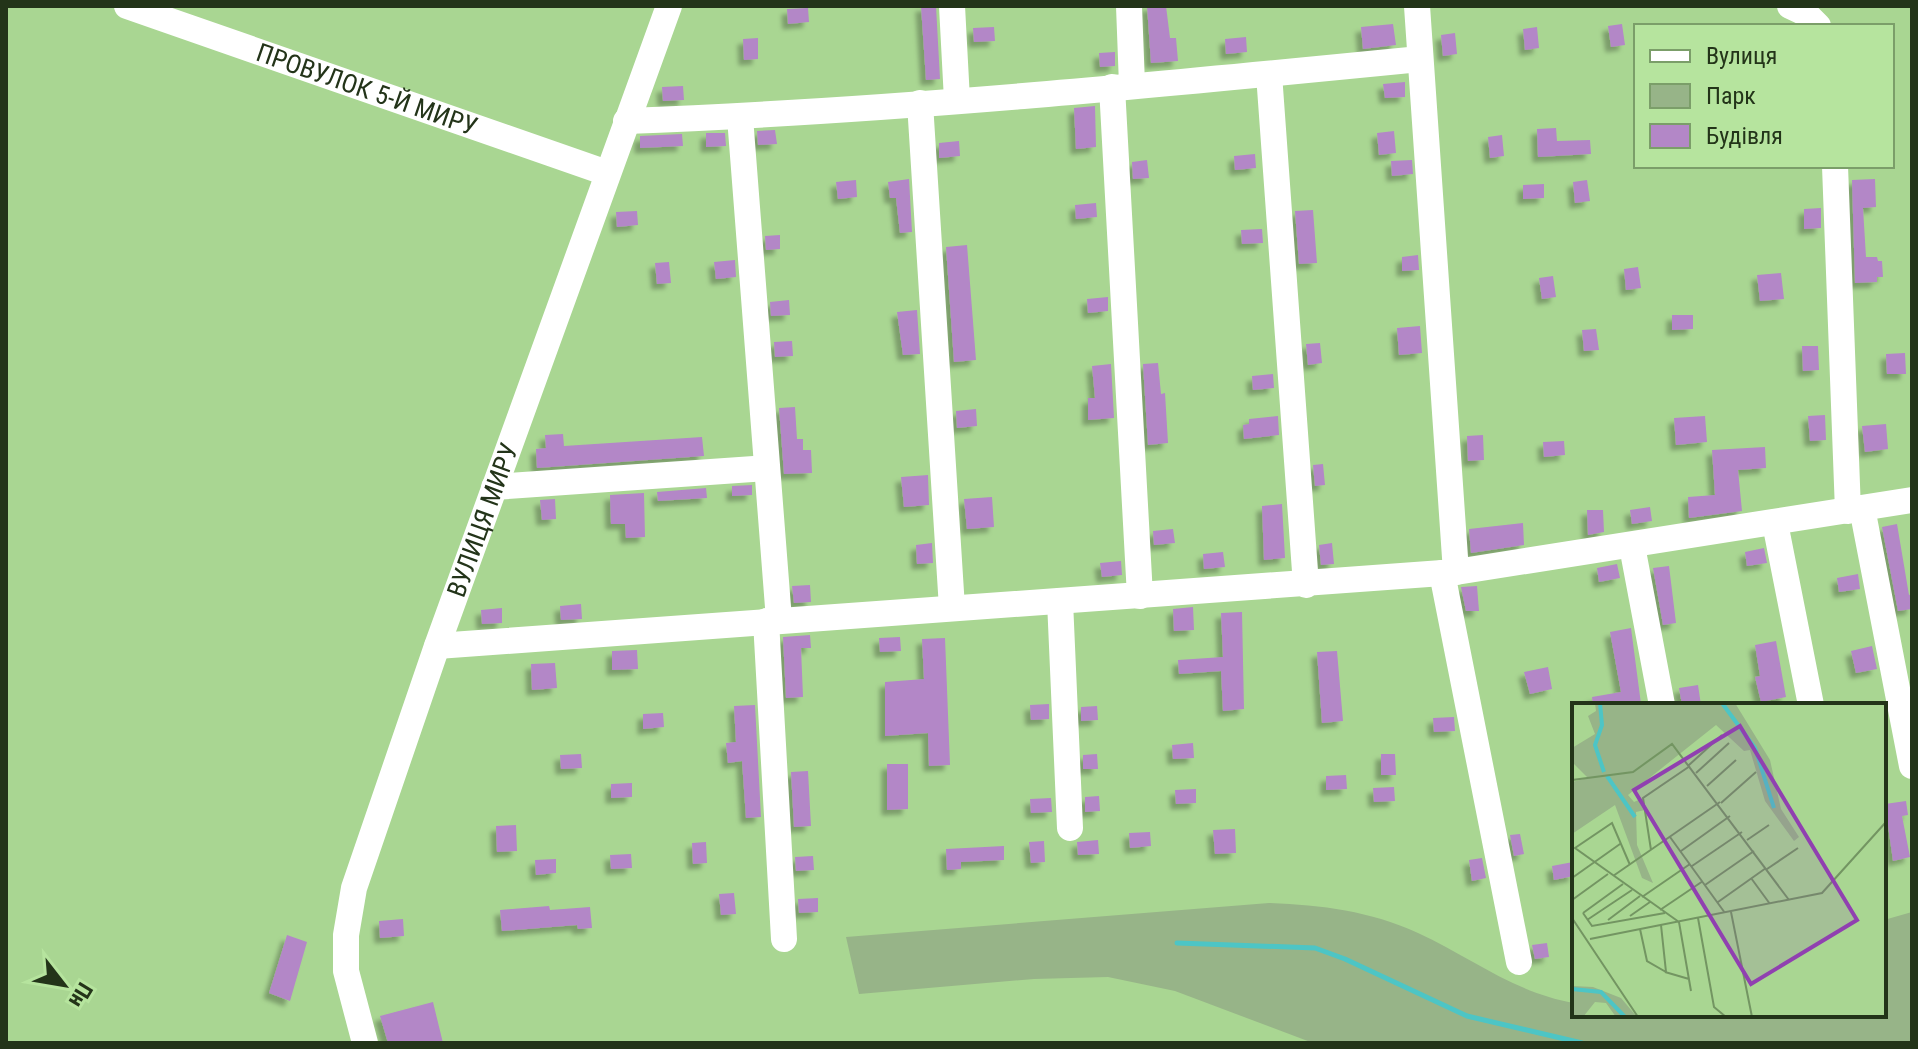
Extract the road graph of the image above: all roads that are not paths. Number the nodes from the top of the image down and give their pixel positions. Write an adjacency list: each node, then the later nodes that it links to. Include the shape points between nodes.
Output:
1 (127, 6): 16 (street, ПРОВУЛОК 5-Й МИРУ)
2 (669, 6): 14 (street, ВУЛИЦЯ МИРУ)
3 (952, 6): 11 (street)
4 (1129, 6): 10 (street)
5 (1417, 6): 8 (street)
6 (1790, 6): 7 (street)
7 (1816, 24)
8 (1420, 59): 9 (street); 23 (street)
9 (1269, 74): 10 (street); 24 (street)
10 (1122, 86): 11 (street); 25 (street)
11 (957, 100): 12 (street)
12 (920, 103): 13 (street); 27 (street)
13 (740, 117): 14 (street); 17 (street)
14 (626, 121): 16 (street, ВУЛИЦЯ МИРУ)
15 (1835, 168): 20 (street)
16 (607, 173): 18 (street, ВУЛИЦЯ МИРУ)
17 (767, 468): 18 (street); 28 (street)
18 (494, 487): 29 (street, ВУЛИЦЯ МИРУ)
19 (1912, 500): 20 (street)
20 (1855, 510): 21 (street); 32 (street)
21 (1775, 523): 22 (street); 31 (street)
22 (1632, 546): 23 (street); 30 (street)
23 (1449, 573): 24 (street); 35 (street)
24 (1306, 585): 25 (street)
25 (1140, 596): 26 (street)
26 (1060, 601): 27 (street); 33 (street)
27 (952, 608): 28 (street)
28 (772, 620): 29 (street); 34 (street)
29 (437, 646): 36 (street, ВУЛИЦЯ МИРУ, via 348,913 346,971)
30 (1662, 703)
31 (1811, 703)
32 (1912, 766)
33 (1070, 828)
34 (784, 939)
35 (1519, 962)
36 (365, 1043)

